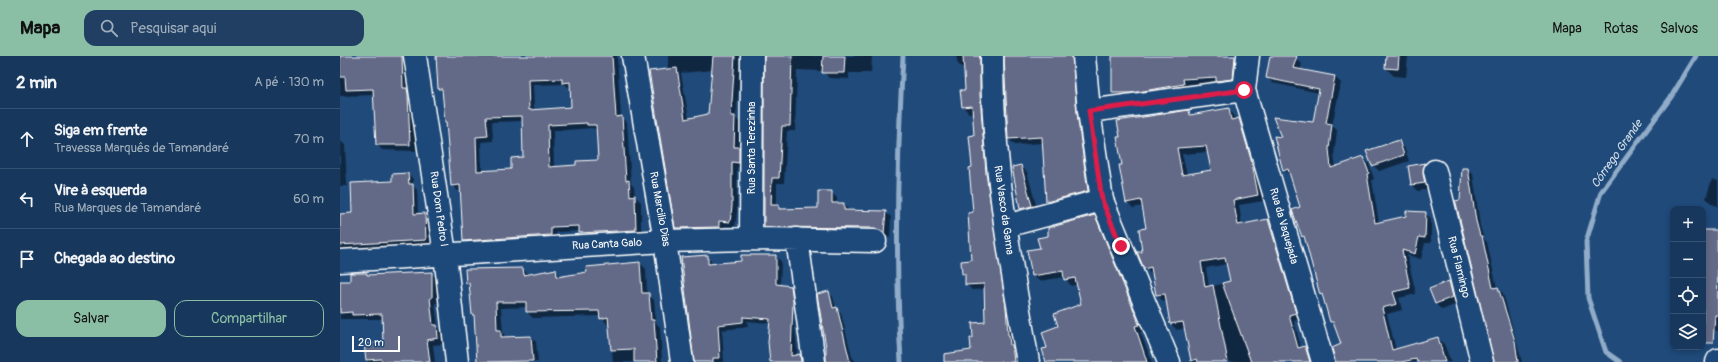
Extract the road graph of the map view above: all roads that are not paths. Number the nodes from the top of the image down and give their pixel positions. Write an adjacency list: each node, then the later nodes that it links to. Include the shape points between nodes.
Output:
1 (415, 56): 16 (street, Rua Dom Pedro I)
2 (633, 56): 14 (street, Rua Marcilio Dias)
3 (752, 56): 12 (street, Rua Santa Terezinha)
4 (992, 56): 11 (street, Rua Vasco da Gama, via 997,169)
5 (1084, 56): 8 (street)
6 (1248, 56): 7 (street)
7 (1244, 90): 8 (street); 23 (street, Rua da Vaquejada)
8 (1089, 111): 10 (street)
9 (1435, 171): 24 (street, Rua Flamingo)
10 (1102, 200): 11 (street); 22 (street)
11 (1006, 226): 21 (street, Rua Vasco da Gama)
12 (751, 239): 13 (street, Rua Canta Galo); 14 (street, Rua Canta Galo)
13 (797, 239): 15 (street, Rua Canta Galo); 20 (street)
14 (665, 241): 16 (street, Rua Canta Galo); 19 (street, Rua Marcilio Dias)
15 (875, 241)
16 (445, 254): 17 (street, Rua Canta Galo); 18 (street, Rua Dom Pedro I)
17 (340, 261)
18 (457, 362)
19 (682, 362)
20 (814, 362)
21 (1028, 362)
22 (1169, 362)
23 (1323, 362)
24 (1482, 362)

